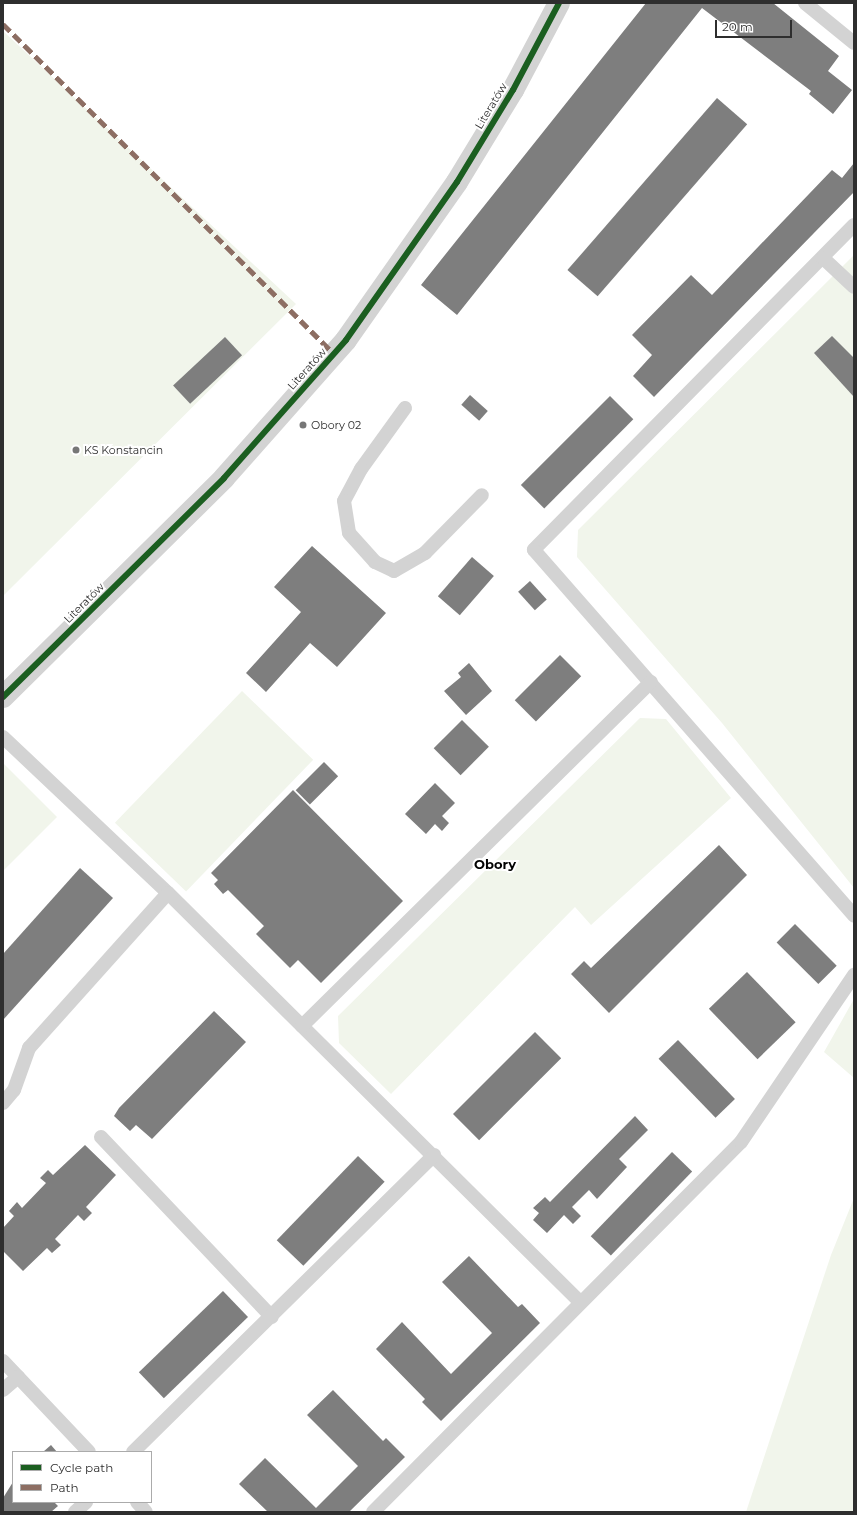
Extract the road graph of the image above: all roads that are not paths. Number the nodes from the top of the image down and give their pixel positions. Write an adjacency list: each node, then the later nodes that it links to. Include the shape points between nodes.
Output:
1 (559, 3): 10 (street, Literatów, via 513,90 457,182 346,340 224,478)
2 (805, 3): 3 (lane)
3 (854, 43)
4 (854, 225): 5 (lane)
5 (823, 258): 6 (lane); 9 (lane, via 534,550)
6 (854, 287)
7 (405, 408): 8 (lane, via 361,469 344,501 350,534 375,562 394,571 425,553)
8 (482, 495)
9 (651, 682): 13 (lane); 15 (lane)
10 (3, 697)
11 (3, 736): 12 (lane)
12 (168, 893): 15 (lane); 16 (lane, via 29,1048 14,1090)
13 (854, 916)
14 (854, 975): 19 (lane, via 741,1142)
15 (302, 1026): 18 (lane)
16 (3, 1103)
17 (101, 1136): 20 (lane)
18 (434, 1155): 19 (lane); 20 (lane)
19 (580, 1302): 30 (lane)
20 (272, 1317): 25 (lane)
21 (3, 1361): 22 (lane)
22 (18, 1377): 23 (lane); 24 (lane)
23 (3, 1390)
24 (88, 1451)
25 (134, 1451)
26 (85, 1503): 28 (lane)
27 (138, 1503): 29 (lane)
28 (75, 1512)
29 (146, 1512)
30 (373, 1512)

